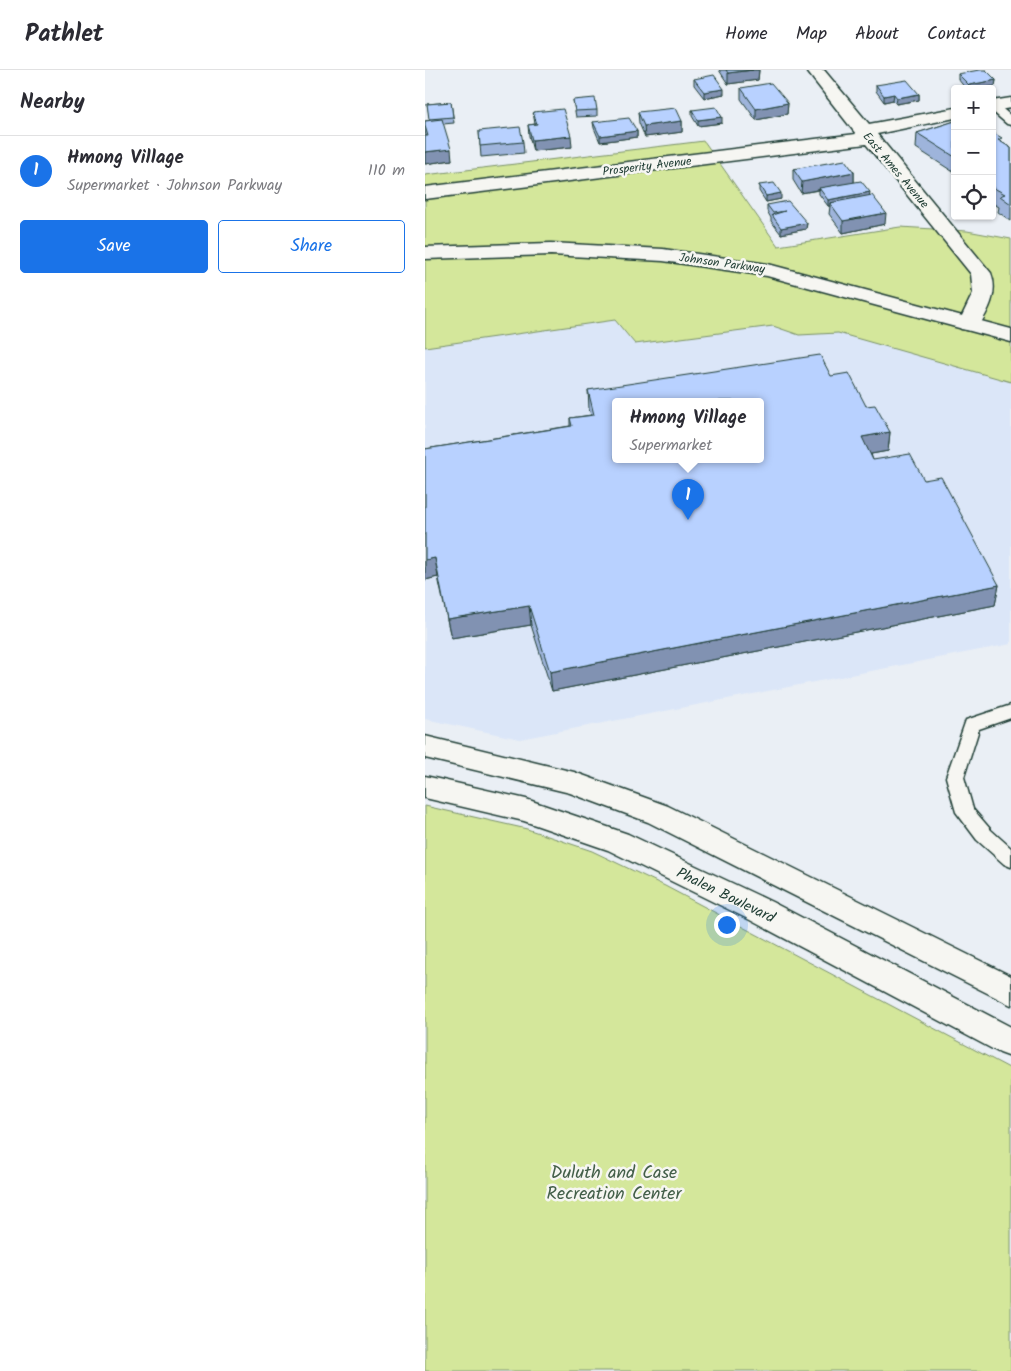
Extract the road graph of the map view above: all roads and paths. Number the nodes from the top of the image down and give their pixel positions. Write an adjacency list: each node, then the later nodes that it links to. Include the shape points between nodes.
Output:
1 (815, 70): 7 (street, East Ames Avenue)
2 (1011, 103): 3 (street)
3 (996, 106)
4 (996, 109): 6 (lane)
5 (951, 115): 7 (street, Prosperity Avenue)
6 (1011, 122)
7 (866, 134): 8 (street, Prosperity Avenue); 10 (street, East Ames Avenue, via 985,281 982,301)
8 (425, 193)
9 (425, 253): 10 (street, Johnson Parkway, via 551,248 663,255 768,270)
10 (969, 324): 11 (street, Johnson Parkway)
11 (1011, 336)
12 (1011, 711): 15 (lane, via 972,725 955,777 965,812 984,835)
13 (425, 747): 16 (street, via 574,783 658,814)
14 (425, 787): 17 (street, Phalen Boulevard, via 526,810 618,842 761,911)
15 (1011, 859)
16 (1011, 991)
17 (1011, 1043)

